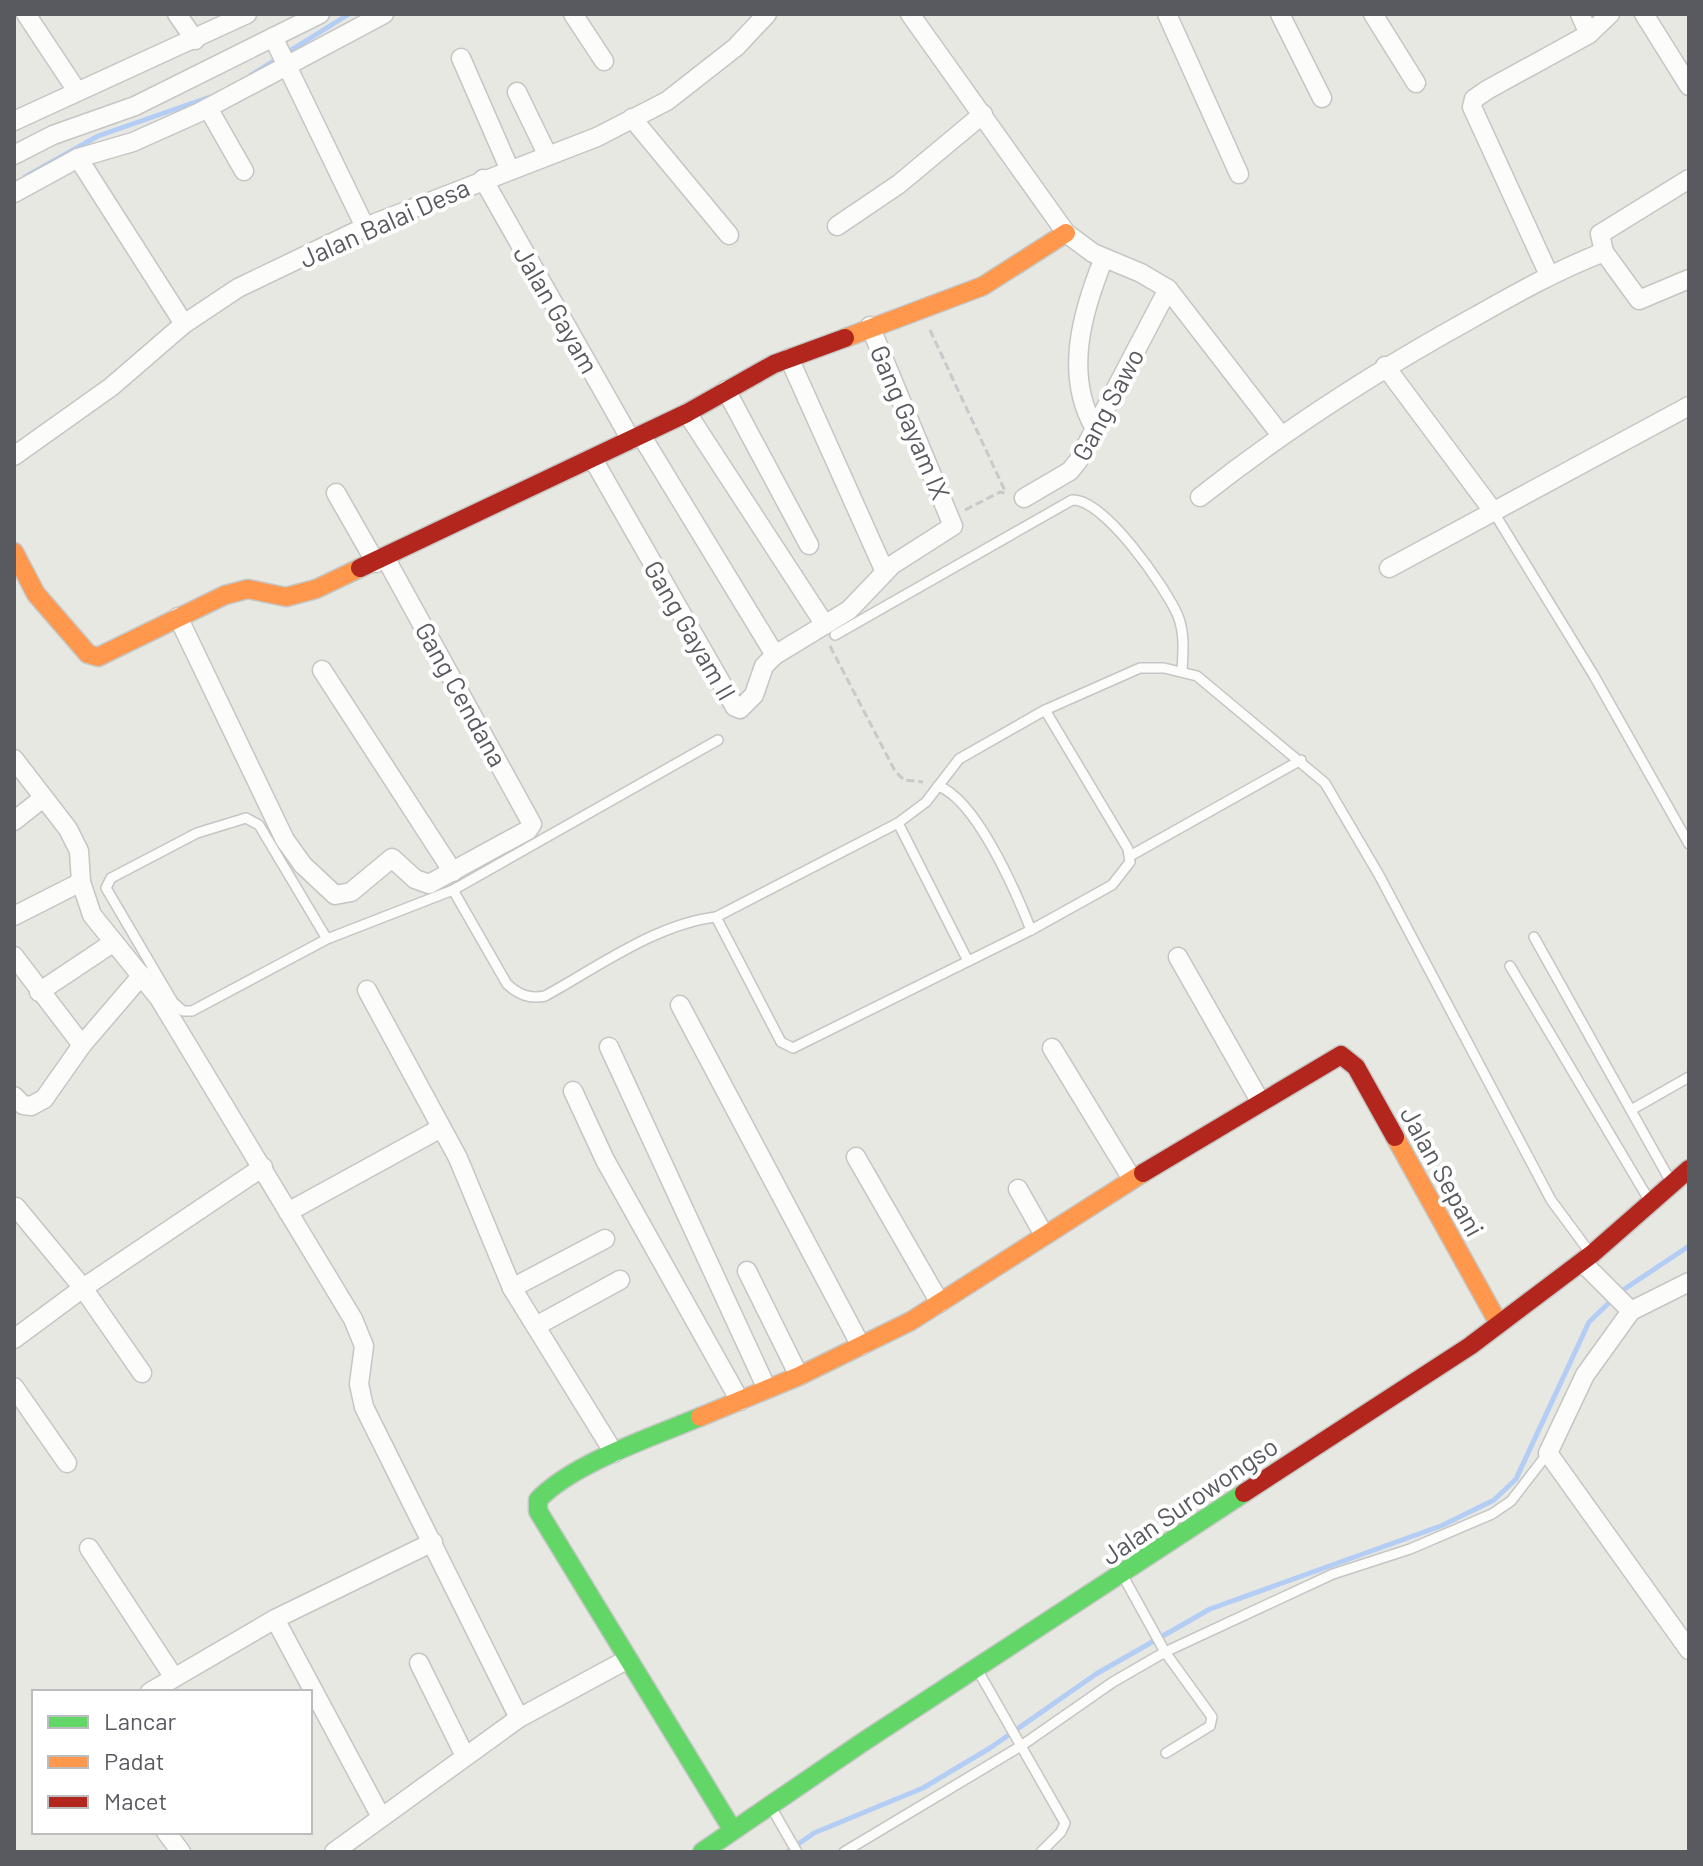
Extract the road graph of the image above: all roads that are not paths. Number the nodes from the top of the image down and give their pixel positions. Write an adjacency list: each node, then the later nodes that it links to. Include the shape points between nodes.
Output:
1 (26, 14): 22 (street)
2 (177, 14): 16 (street)
3 (247, 14): 16 (street)
4 (320, 14): 17 (street)
5 (384, 14): 17 (street)
6 (573, 14): 19 (street)
7 (767, 14): 27 (street, Jalan Balai Desa, via 725,56 667,101)
8 (910, 14): 26 (street)
9 (1167, 14): 34 (street)
10 (1280, 14): 24 (street)
11 (1373, 14): 20 (street)
12 (1580, 14): 15 (street)
13 (1610, 14): 15 (street)
14 (1644, 14): 21 (street)
15 (1589, 34): 44 (street, via 1487,90 1472,107)
16 (195, 40): 22 (street)
17 (280, 51): 25 (street); 30 (street, via 53,135); 39 (street)
18 (461, 58): 32 (street)
19 (604, 61)
20 (1416, 83)
21 (1689, 86)
22 (77, 91): 28 (street)
23 (517, 92): 29 (street)
24 (1322, 98)
25 (208, 108): 31 (street, via 133,142); 33 (street)
26 (983, 114): 38 (street, via 899,184); 40 (street)
27 (632, 118): 29 (street, Jalan Balai Desa); 41 (street)
28 (14, 121)
29 (547, 154): 32 (street, Jalan Balai Desa)
30 (14, 155)
31 (78, 158): 37 (street); 47 (street)
32 (509, 168): 35 (street, Jalan Balai Desa)
33 (244, 171)
34 (1239, 174)
35 (483, 179): 39 (street, Jalan Balai Desa); 56 (street, Jalan Gayam)
36 (1689, 179): 42 (street, via 1600,234)
37 (14, 193)
38 (837, 226)
39 (365, 227): 47 (street, Jalan Balai Desa, via 238,288)
40 (1066, 233): 43 (street); 48 (street, via 983,286)
41 (729, 235)
42 (1604, 252): 44 (street); 45 (street, via 1639,300)
43 (1104, 258): 46 (street); 54 (street, via 1088,297 1078,355 1080,397)
44 (1549, 275): 50 (street)
45 (1689, 279)
46 (1168, 289): 54 (street, Gang Sawo); 55 (street)
47 (184, 324): 57 (street, Jalan Balai Desa, via 111,387)
48 (870, 326): 49 (street); 63 (street, Gang Gayam IX)
49 (789, 358): 51 (street); 68 (street)
50 (1385, 366): 55 (street); 62 (street)
51 (726, 390): 53 (street); 64 (street)
52 (1689, 406): 62 (street)
53 (687, 413): 56 (street); 70 (street)
54 (1094, 427): 60 (street, Gang Sawo, via 1070,471)
55 (1280, 434): 61 (street)
56 (636, 437): 58 (street); 71 (street, Jalan Gayam)
57 (14, 456)
58 (593, 459): 66 (street); 71 (street, Gang Gayam II, via 737,709 754,695 764,666)
59 (336, 493): 66 (street, Gang Cendana)
60 (1015, 496)
61 (1200, 497)
62 (1493, 511): 67 (street); 82 (lane)
63 (952, 519): 68 (street, Gang Gayam II, via 949,530)
64 (809, 545)
65 (14, 552): 69 (street, via 36,594 95,657)
66 (381, 561): 69 (street, via 316,589 286,597 248,589); 84 (street, Gang Cendana, via 532,824)
67 (1389, 568)
68 (885, 572): 70 (street, Gang Gayam II)
69 (178, 617): 84 (street, via 285,840 326,889 335,895 351,892 392,858 425,884)
70 (830, 630): 71 (street, Gang Gayam II); 73 (lane, via 1080,500 1093,506 1130,544 1165,592 1183,638)
71 (775, 655)
72 (322, 670): 84 (street)
73 (1182, 671): 74 (lane, via 1140,668); 77 (lane, via 1197,676)
74 (1045, 710): 78 (lane, via 959,759); 83 (lane)
75 (718, 740): 84 (lane)
76 (14, 759): 79 (street)
77 (1301, 760): 83 (lane); 120 (lane, via 1325,783 1348,822)
78 (938, 786): 81 (lane); 88 (lane, via 961,799 1010,882)
79 (43, 798): 80 (street); 85 (street, via 79,851)
80 (14, 821)
81 (898, 823): 87 (lane); 94 (lane)
82 (1689, 844)
83 (1130, 856): 88 (lane, via 1112,885)
84 (453, 881): 87 (lane, via 507,984 532,998 671,929); 90 (lane)
85 (81, 882): 86 (street); 91 (street, via 92,915)
86 (14, 916)
87 (716, 917): 94 (lane, via 787,1047)
88 (1031, 930): 94 (lane)
89 (1534, 937): 107 (lane)
90 (327, 939): 90 (lane, via 259,825 246,818 197,833 111,878 106,888 183,1011 192,1011)
91 (114, 942): 96 (street); 98 (street)
92 (14, 956): 98 (street)
93 (1178, 957): 106 (street)
94 (968, 961)
95 (1510, 966): 115 (lane)
96 (142, 975): 100 (street); 110 (street)
97 (367, 990): 108 (street)
98 (39, 992): 100 (street)
99 (680, 1005): 131 (street)
100 (82, 1045): 105 (street, via 52,1089 31,1106)
101 (609, 1047): 135 (street)
102 (1052, 1048): 112 (street)
103 (1689, 1077): 107 (lane)
104 (573, 1091): 136 (street, via 605,1160)
105 (14, 1096)
106 (1260, 1101): 112 (street); 128 (street, Jalan Sepani, via 1333,1057 1341,1055 1356,1067)
107 (1631, 1110): 113 (lane)
108 (441, 1128): 117 (street); 125 (street)
109 (856, 1157): 127 (street)
110 (263, 1167): 117 (street); 124 (street)
111 (1689, 1169): 113 (street, Jalan Surowongso)
112 (1132, 1179): 118 (street)
113 (1672, 1185): 115 (street, Jalan Surowongso)
114 (1018, 1189): 118 (street)
115 (1651, 1203): 120 (street, Jalan Surowongso)
116 (16, 1207): 124 (street)
117 (288, 1212): 140 (street, via 353,1319 364,1346 359,1384 364,1407)
118 (1044, 1235): 127 (street)
119 (605, 1239): 125 (street)
120 (1587, 1258): 126 (street); 128 (street, Jalan Surowongso)
121 (747, 1271): 133 (street)
122 (620, 1280): 129 (street)
123 (1689, 1282): 126 (street)
124 (83, 1288): 130 (street); 132 (street)
125 (512, 1288): 129 (street)
126 (1620, 1300): 138 (street)
127 (940, 1303): 131 (street)
128 (1499, 1324): 142 (street, Jalan Surowongso)
129 (536, 1326): 137 (street)
130 (14, 1339)
131 (861, 1346): 133 (street)
132 (142, 1373)
133 (799, 1376): 135 (street)
134 (14, 1387): 139 (street)
135 (767, 1389): 136 (street)
136 (740, 1401): 137 (street)
137 (614, 1453): 146 (street, via 548,1489 538,1500 538,1511)
138 (1548, 1453): 144 (lane, via 1511,1501 1492,1514 1333,1574); 145 (street)
139 (67, 1463)
140 (433, 1542): 143 (street); 151 (street)
141 (89, 1548): 149 (street)
142 (1123, 1576): 144 (lane); 148 (street, Jalan Surowongso)
143 (275, 1619): 149 (street); 156 (street)
144 (1163, 1648): 152 (lane); 153 (lane, via 1212,1722)
145 (1689, 1650)
146 (628, 1659): 151 (street); 157 (street)
147 (419, 1663): 154 (street)
148 (977, 1669): 152 (lane); 155 (street, Jalan Surowongso)
149 (173, 1676): 150 (street)
150 (153, 1690)
151 (519, 1718): 154 (street)
152 (1018, 1742): 163 (lane); 164 (lane, via 1065,1823)
153 (1166, 1753)
154 (465, 1756): 156 (street)
155 (770, 1805): 157 (street, Jalan Surowongso); 162 (lane)
156 (380, 1815): 160 (street)
157 (732, 1829): 161 (street, Jalan Surowongso)
158 (168, 1834): 159 (street)
159 (181, 1852)
160 (334, 1852)
161 (702, 1852)
162 (797, 1852)
163 (844, 1852)
164 (1041, 1852)

